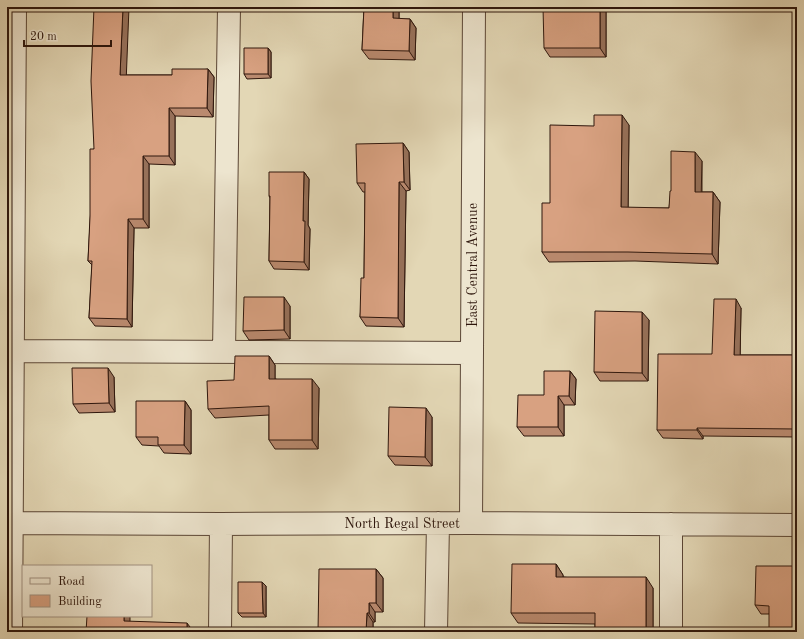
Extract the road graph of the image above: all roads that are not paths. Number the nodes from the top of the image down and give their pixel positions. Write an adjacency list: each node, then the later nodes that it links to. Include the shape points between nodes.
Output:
1 (15, 7): 4 (street)
2 (229, 7): 5 (street)
3 (474, 7): 6 (street, East Central Avenue)
4 (10, 351): 5 (street); 7 (street)
5 (224, 352): 6 (street)
6 (472, 353): 9 (street, East Central Avenue)
7 (10, 523): 10 (street, North Regal Street); 13 (street)
8 (438, 523): 9 (street, North Regal Street); 10 (street, North Regal Street); 15 (street)
9 (471, 523): 11 (street, North Regal Street)
10 (221, 524): 14 (street)
11 (671, 524): 12 (street, North Regal Street); 16 (street)
12 (797, 525)
13 (11, 632)
14 (220, 632)
15 (436, 632)
16 (671, 632)

